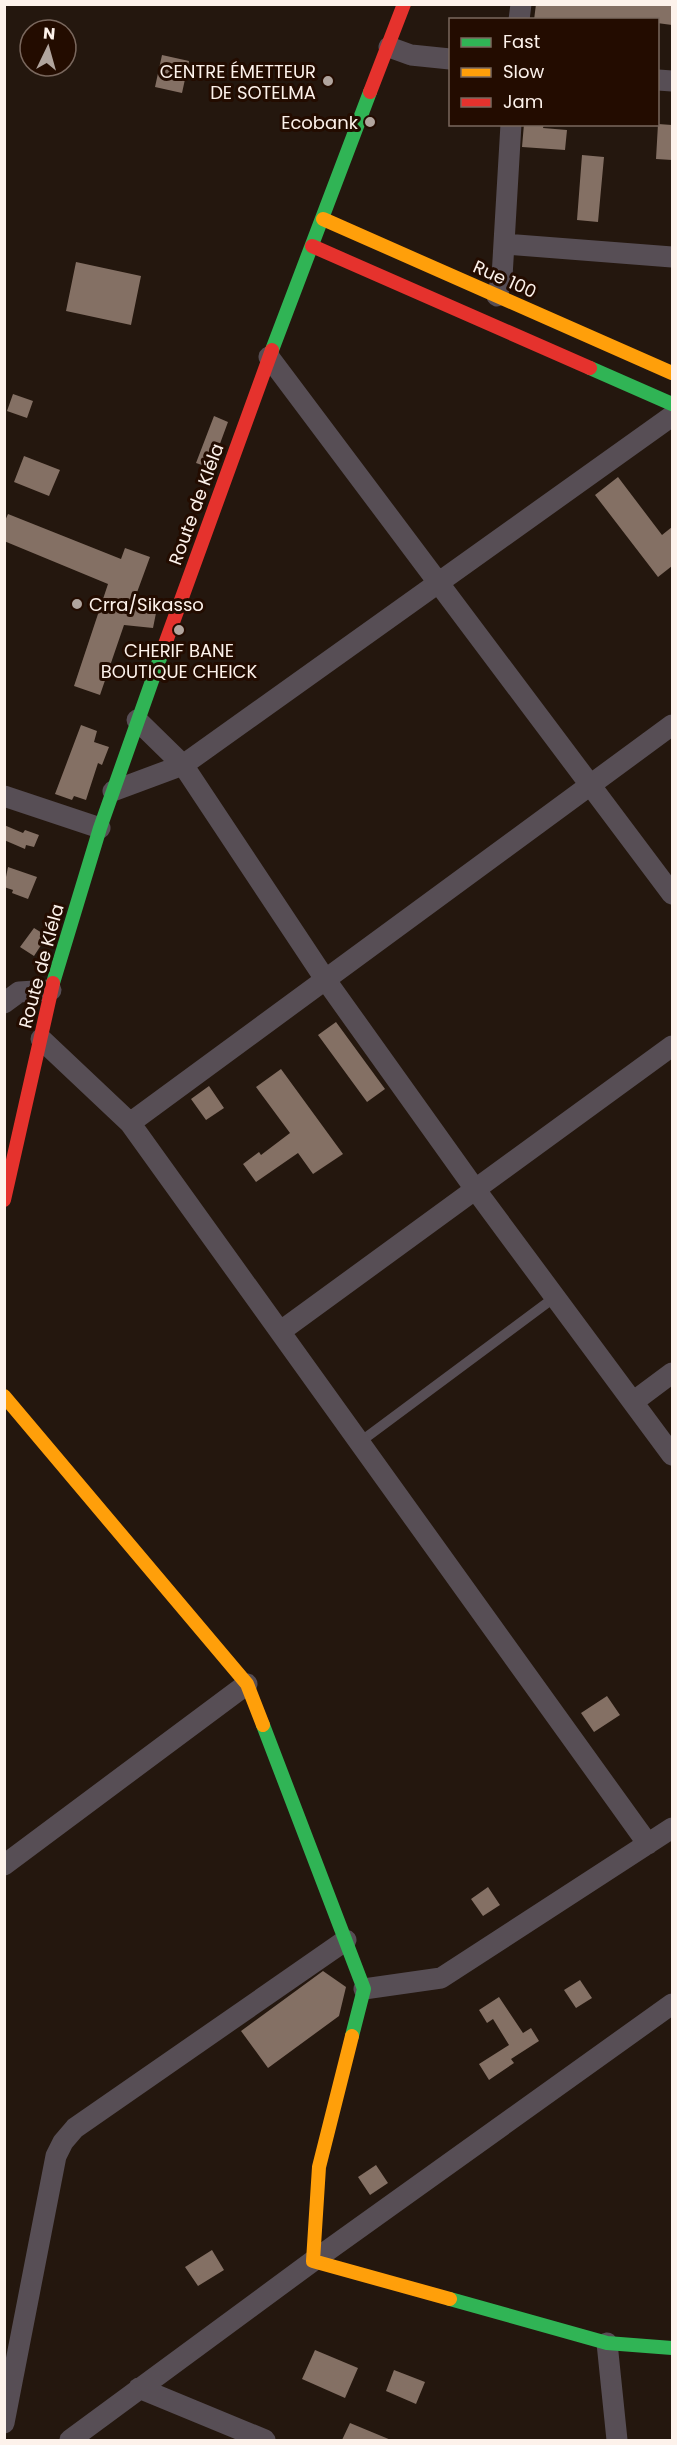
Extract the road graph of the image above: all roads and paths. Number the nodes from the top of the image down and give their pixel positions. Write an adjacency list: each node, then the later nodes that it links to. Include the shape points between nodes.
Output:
1 (404, 4): 2 (street, Route de Kléla)
2 (389, 47): 3 (street, via 411,55); 5 (street, Route de Kléla)
3 (449, 59)
4 (511, 126): 6 (street)
5 (323, 219): 7 (street, Route de Kléla); 9 (street, Rue 100)
6 (504, 244): 8 (street); 9 (street)
7 (312, 246): 10 (street, Route de Kléla); 12 (street)
8 (672, 257)
9 (498, 296): 11 (street, Rue 100)
10 (269, 357): 14 (street); 15 (street, Route de Kléla)
11 (672, 373)
12 (672, 404)
13 (672, 416): 14 (street)
14 (441, 583): 17 (street); 18 (street)
15 (136, 720): 17 (street); 19 (street, Route de Kléla)
16 (672, 725): 18 (street)
17 (183, 765): 19 (street); 23 (street)
18 (591, 784): 22 (street); 23 (street)
19 (113, 790): 21 (street, Route de Kléla)
20 (4, 796): 21 (street)
21 (100, 828): 24 (street, Route de Kléla)
22 (672, 894)
23 (325, 980): 28 (street); 29 (street)
24 (51, 990): 25 (street, via 20,992); 26 (street, Route de Kléla)
25 (4, 1003)
26 (41, 1039): 28 (street); 30 (street, Route de Kléla)
27 (672, 1047): 29 (street)
28 (130, 1123): 32 (street)
29 (475, 1190): 31 (street); 32 (street)
30 (4, 1200)
31 (555, 1297): 35 (street); 36 (lane)
32 (281, 1331): 36 (street)
33 (672, 1373): 35 (street)
34 (4, 1396): 38 (street)
35 (633, 1402): 37 (street)
36 (360, 1442): 40 (street)
37 (672, 1455)
38 (247, 1684): 41 (street); 42 (street)
39 (672, 1828): 40 (street)
40 (648, 1844): 43 (street, via 441,1978)
41 (4, 1865)
42 (346, 1940): 43 (street); 49 (street, via 75,2128 63,2142 56,2156)
43 (364, 1989): 45 (street, via 319,2167)
44 (672, 2004): 45 (street)
45 (313, 2261): 46 (street); 48 (street)
46 (607, 2343): 47 (street); 52 (street)
47 (672, 2348)
48 (139, 2388): 50 (street); 51 (street)
49 (4, 2423)
50 (70, 2440)
51 (265, 2440)
52 (617, 2440)

